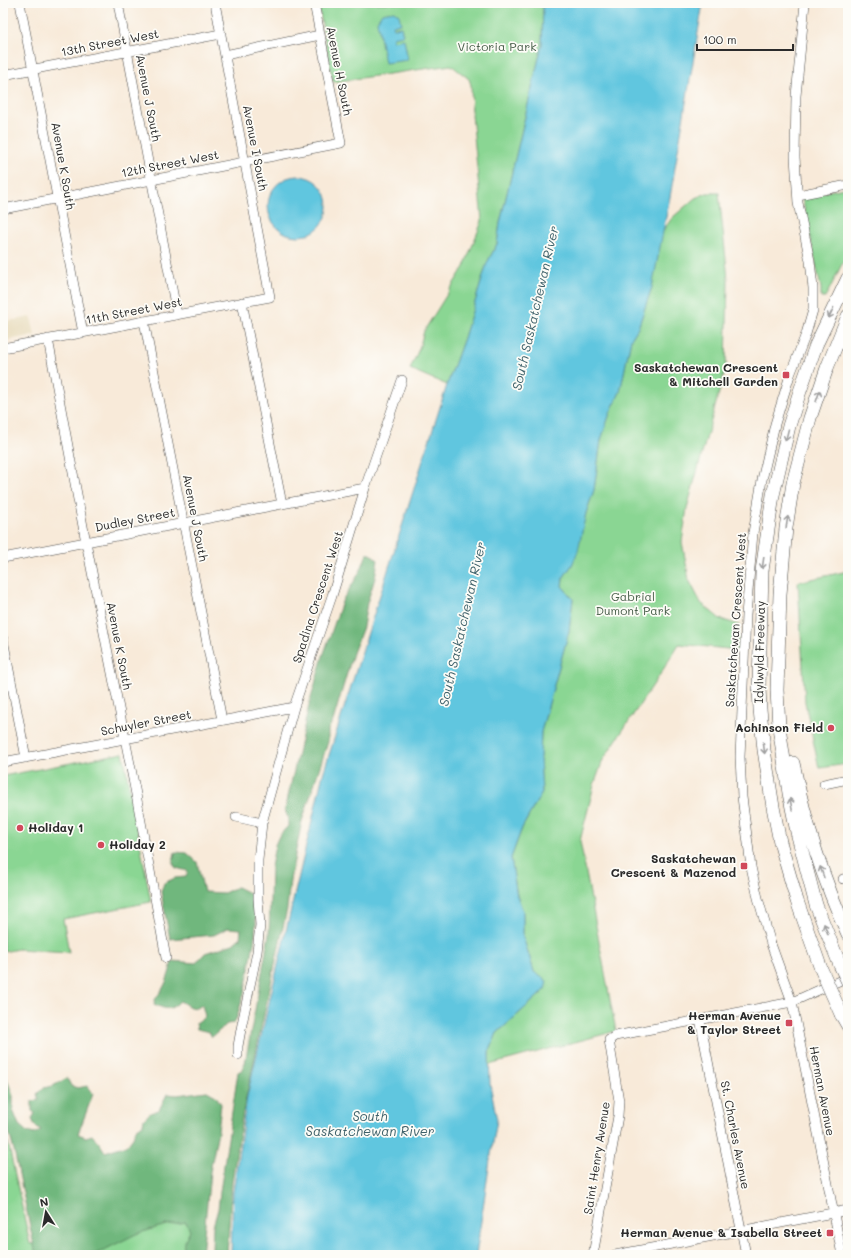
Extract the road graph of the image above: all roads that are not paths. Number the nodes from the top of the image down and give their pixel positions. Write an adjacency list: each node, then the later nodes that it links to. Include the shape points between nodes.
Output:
1 (20, 3): 10 (street, Avenue K South)
2 (118, 3): 8 (street, Avenue J South)
3 (215, 3): 6 (street, Avenue I South)
4 (314, 3): 7 (street, Avenue H South)
5 (805, 3): 16 (street, Saskatchewan Crescent West, via 796,96 795,157)
6 (221, 34): 8 (street, 13th Street West); 9 (street, Avenue I South)
7 (320, 35): 9 (street); 12 (street, Avenue H South)
8 (128, 52): 10 (street, 13th Street West); 14 (street, Avenue J South)
9 (225, 55): 13 (street, Avenue I South)
10 (33, 70): 11 (street, 13th Street West); 17 (street, Avenue K South)
11 (3, 75)
12 (341, 144): 13 (street, 12th Street West)
13 (245, 162): 14 (street, 12th Street West); 20 (street, Avenue I South)
14 (152, 180): 17 (street, 12th Street West); 22 (street, Avenue J South)
15 (848, 185): 16 (street)
16 (798, 195): 49 (street, Saskatchewan Crescent West, via 810,261 813,310 775,424 753,533 746,615 740,756 742,797 751,867 771,944)
17 (57, 198): 18 (street, 12th Street West); 25 (street, Avenue K South)
18 (3, 209)
19 (848, 278): 51 (highway, Idylwyld Freeway, one-way to 51, bridge, via 816,345 797,400 776,479 762,571 759,686 767,771 780,842 821,969)
20 (270, 296): 21 (street, 11th Street West)
21 (242, 302): 22 (street, 11th Street West); 30 (street)
22 (177, 315): 24 (street, 11th Street West)
23 (848, 316): 34 (highway, Idylwyld Freeway, one-way to 23, via 793,483 810,418)
24 (144, 321): 25 (street, 11th Street West); 31 (street, Avenue J South)
25 (83, 333): 26 (street, 11th Street West)
26 (48, 340): 27 (street, 11th Street West); 32 (street, Avenue K South)
27 (3, 348)
28 (402, 380): 29 (street, Spadina Crescent West)
29 (365, 488): 30 (street, Dudley Street); 36 (street, Spadina Crescent West)
30 (282, 504): 31 (street, Dudley Street)
31 (184, 523): 32 (street, Dudley Street); 37 (street, Avenue J South)
32 (86, 542): 33 (street, Dudley Street); 38 (street, Avenue K South)
33 (3, 558)
34 (780, 594): 45 (highway, one-way to 34, via 809,833 789,747 782,677); 48 (highway, Idylwyld Freeway, one-way to 34, bridge, via 816,904 796,832 789,793 779,727 777,690)
35 (3, 639): 39 (street)
36 (294, 707): 37 (street, Schuyler Street); 44 (street, Spadina Crescent West)
37 (222, 720): 38 (street, Schuyler Street)
38 (125, 739): 39 (street, Schuyler Street); 46 (street, Avenue K South)
39 (26, 758): 40 (street, Schuyler Street)
40 (3, 762)
41 (848, 779): 42 (street)
42 (824, 784)
43 (236, 817): 44 (street)
44 (262, 823): 52 (street, Spadina Crescent West, via 258,860 260,925)
45 (848, 934)
46 (166, 958)
47 (848, 977): 49 (street)
48 (848, 982)
49 (792, 1002): 50 (street); 54 (street, Herman Avenue)
50 (700, 1020): 55 (street, St. Charles Avenue); 57 (street, Saint Henry Avenue, via 615,1036 609,1040 619,1101 618,1116)
51 (848, 1026)
52 (238, 1055)
53 (848, 1210): 54 (street)
54 (833, 1213): 55 (street); 60 (street, Herman Avenue)
55 (741, 1231): 56 (street); 59 (street, St. Charles Avenue)
56 (649, 1252): 58 (street)
57 (593, 1255)
58 (615, 1255)
59 (746, 1255)
60 (842, 1255)

